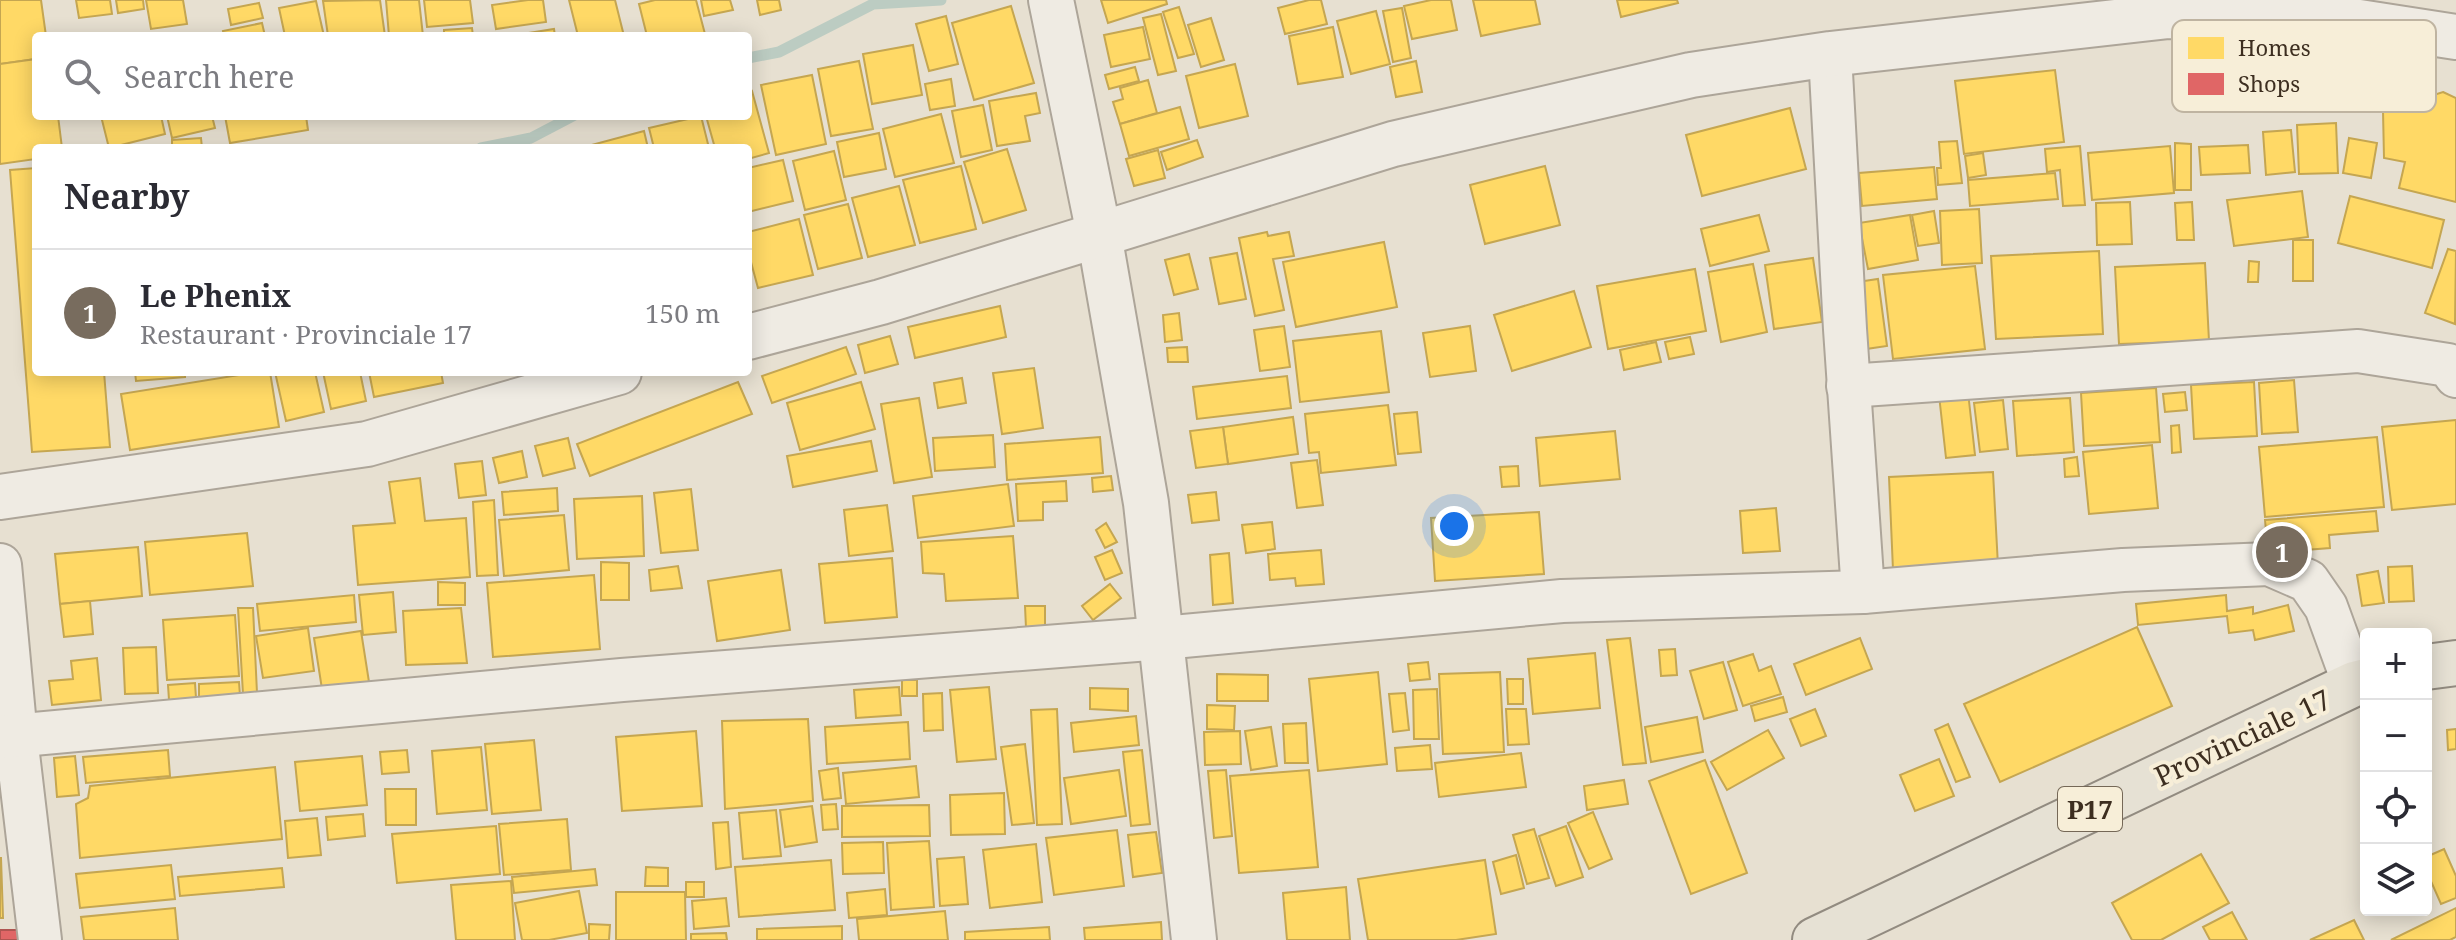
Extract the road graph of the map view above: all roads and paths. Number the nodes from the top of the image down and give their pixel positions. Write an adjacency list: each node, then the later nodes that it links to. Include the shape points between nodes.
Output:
1 (1051, 0): 6 (street)
2 (2346, 20): 5 (street, via 2169,16)
3 (2436, 34): 4 (street)
4 (2456, 37)
5 (1830, 54): 6 (street, via 1691,75 1393,144); 10 (street)
6 (1099, 234): 7 (street); 14 (street, via 1146,503)
7 (752, 336)
8 (605, 376): 11 (street, via 367,444)
9 (2456, 376): 10 (street, via 2448,365 2358,351)
10 (1848, 386): 13 (street)
11 (0, 497)
12 (0, 565): 18 (street)
13 (1863, 592): 14 (street, via 1562,601); 17 (street, via 2123,570 2269,564 2308,581 2326,607)
14 (1162, 638): 18 (street, via 622,680); 20 (street)
15 (2456, 663): 16 (main road)
16 (2432, 666)
17 (2360, 682): 21 (main road, Provinciale 17 / P17)
18 (8, 737): 19 (street)
19 (40, 940)
20 (1194, 940)
21 (1815, 940)

